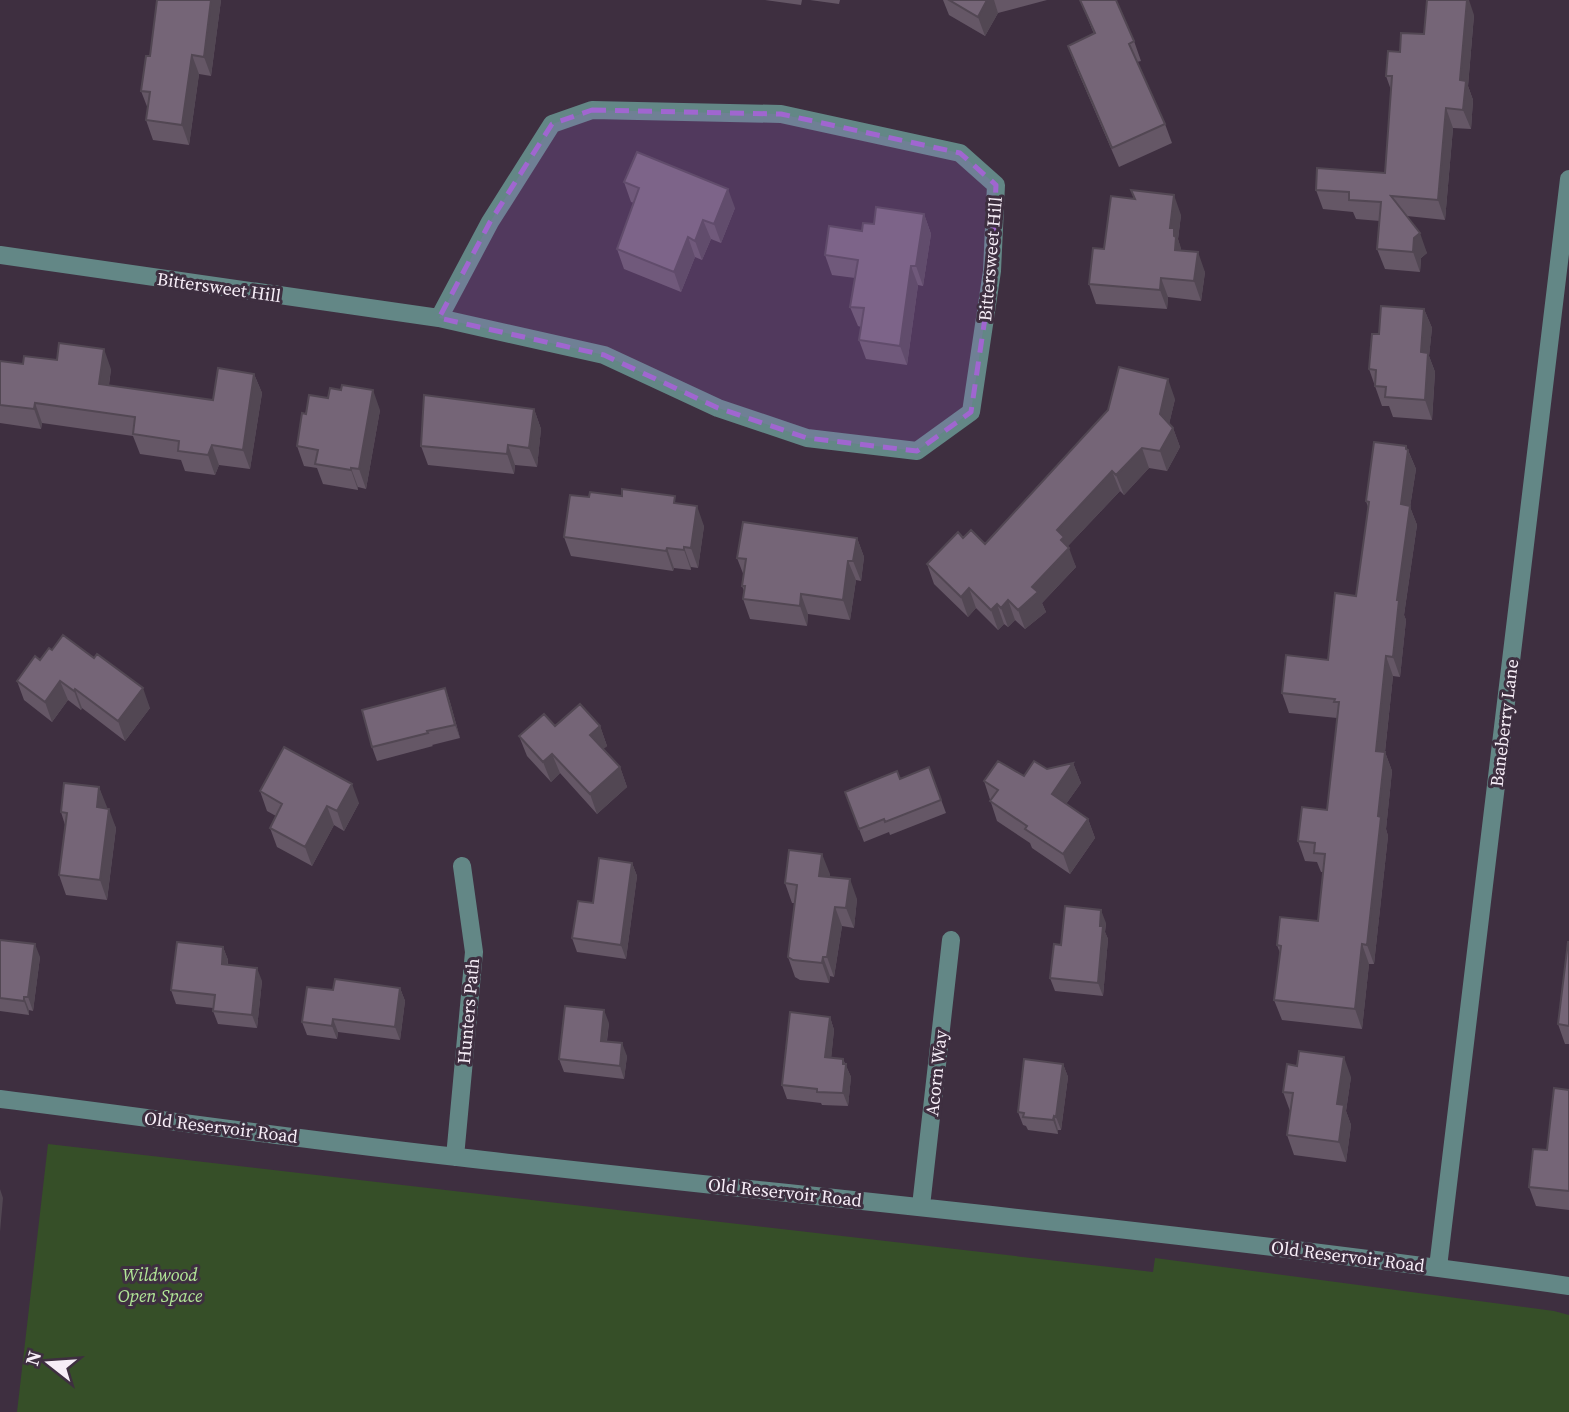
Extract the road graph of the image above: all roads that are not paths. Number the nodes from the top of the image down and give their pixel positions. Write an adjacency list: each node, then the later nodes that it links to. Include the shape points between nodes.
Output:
1 (1569, 179): 9 (street, Baneberry Lane)
2 (0, 255): 3 (street, Bittersweet Hill)
3 (439, 318): 3 (street, Bittersweet Hill, via 604,355 718,408 807,438 917,451 971,412 992,271 996,185 960,153 781,114 592,110 552,124 490,222)
4 (462, 866): 7 (street, Hunters Path, via 474,952)
5 (951, 940): 8 (street, Acorn Way)
6 (0, 1099): 7 (street, Old Reservoir Road)
7 (455, 1157): 8 (street, Old Reservoir Road)
8 (921, 1206): 9 (street, Old Reservoir Road)
9 (1438, 1267): 10 (street, Old Reservoir Road)
10 (1569, 1286)

